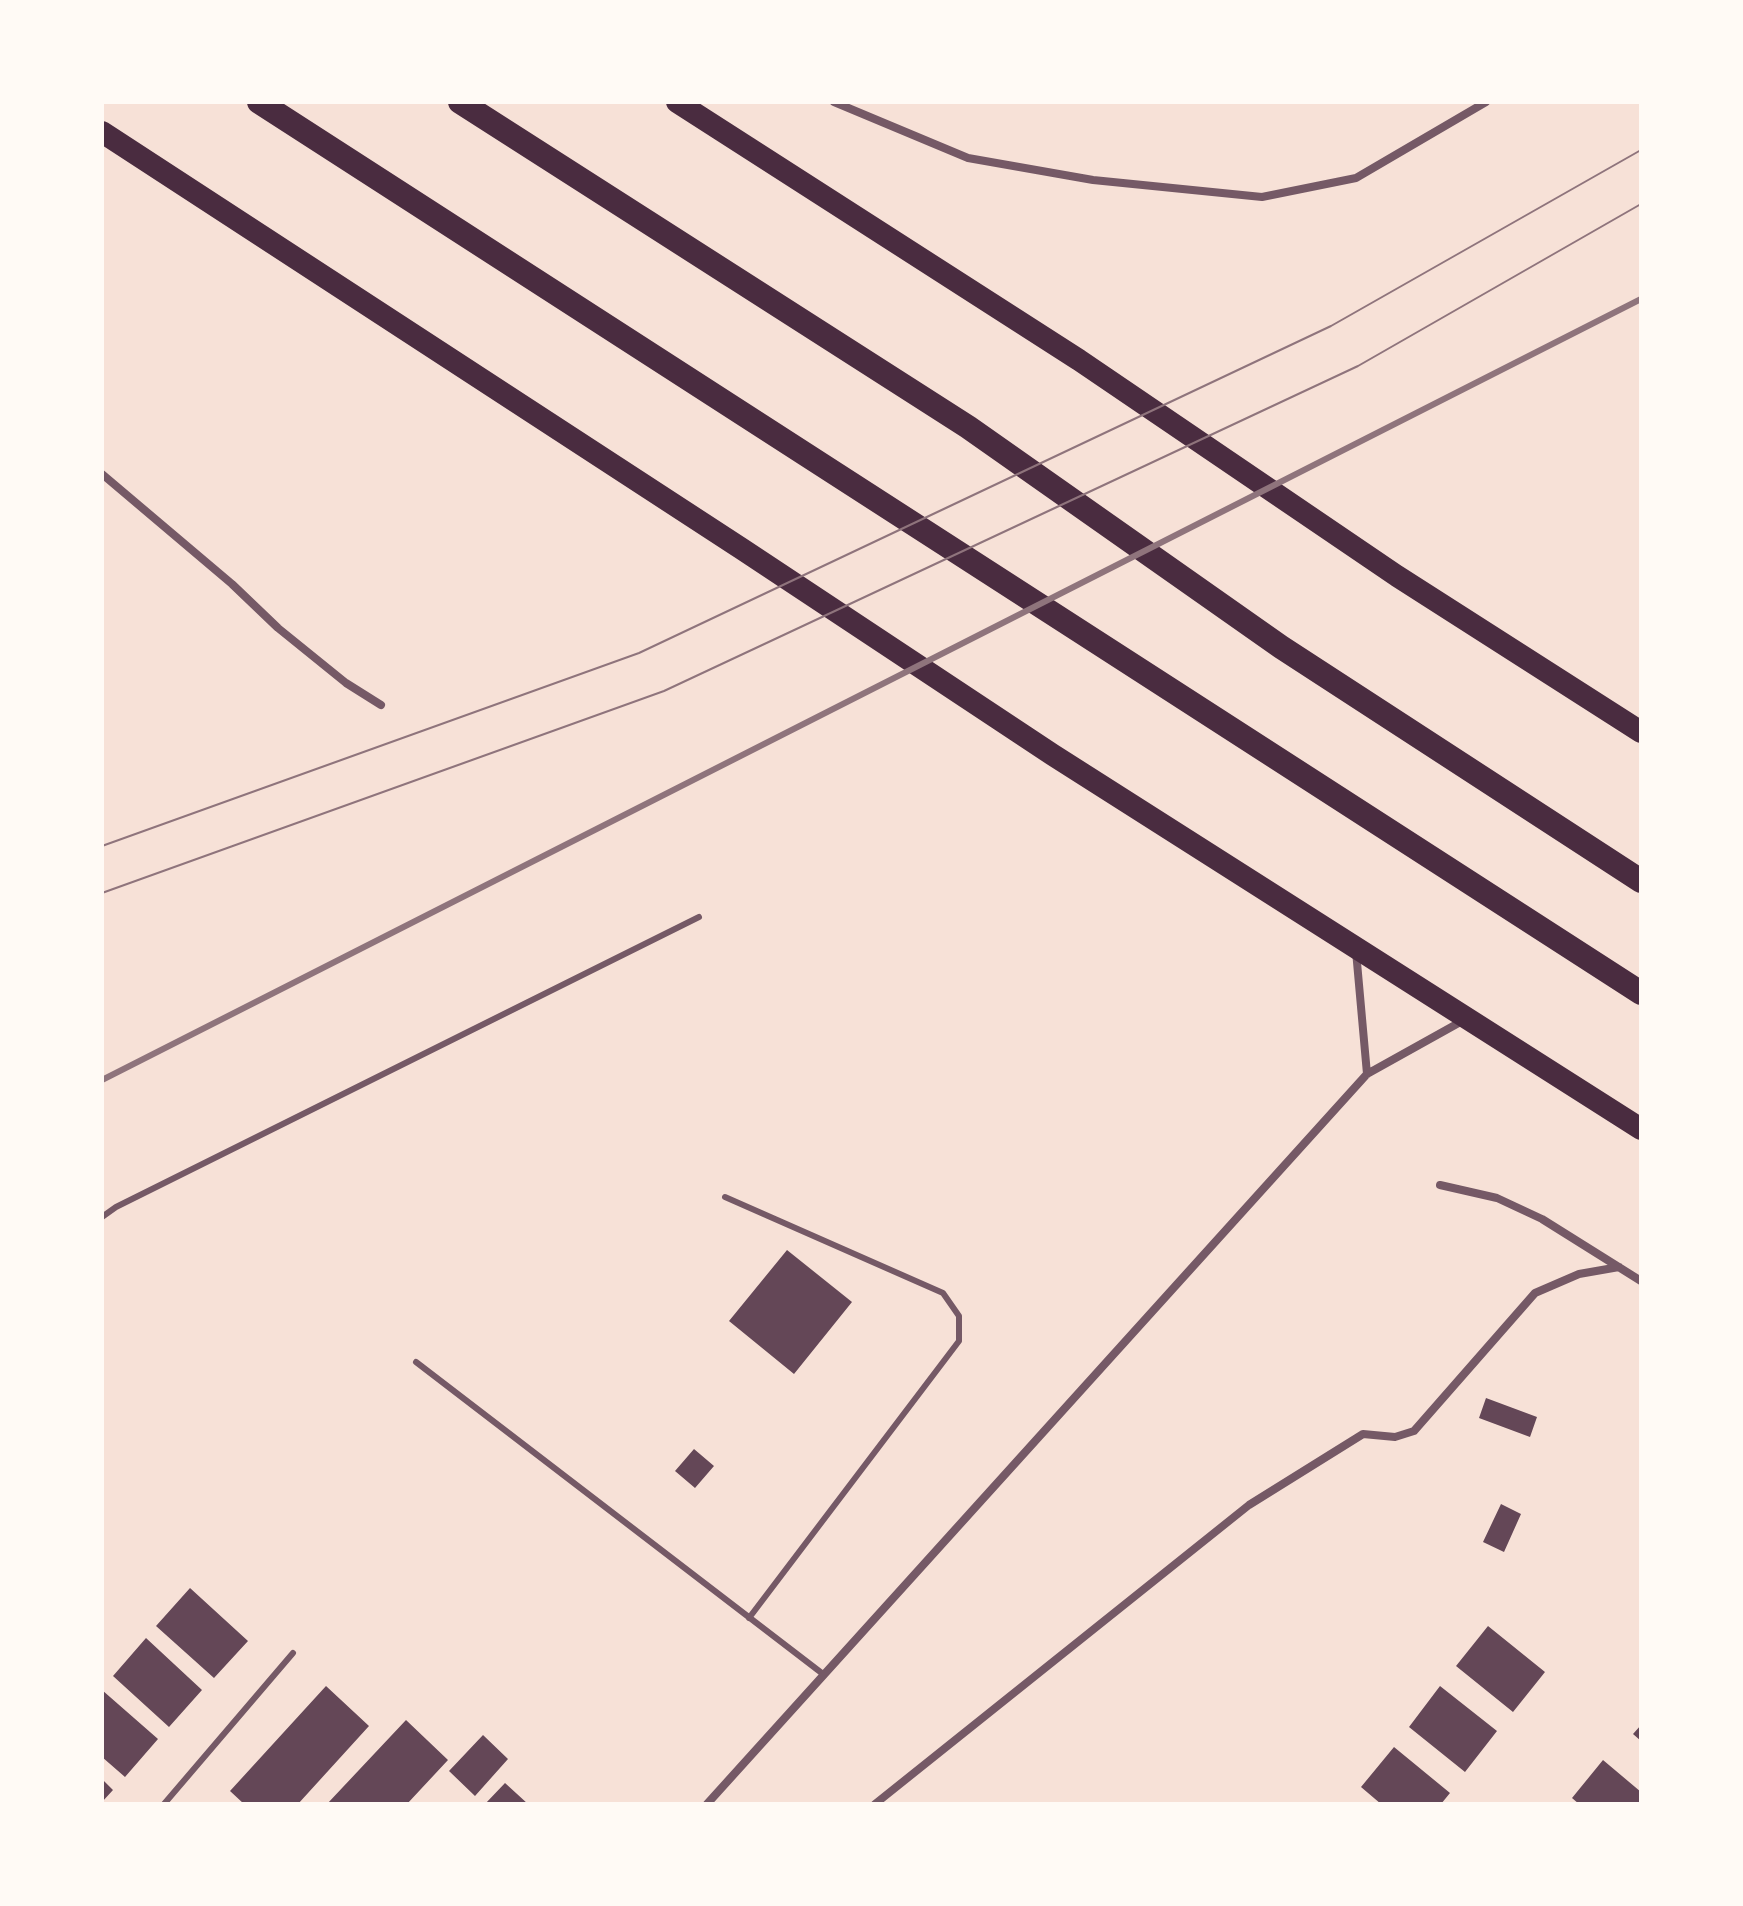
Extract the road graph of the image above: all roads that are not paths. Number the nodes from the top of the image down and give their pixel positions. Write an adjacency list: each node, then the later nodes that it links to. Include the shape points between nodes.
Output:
1 (259, 102): 13 (highway)
2 (460, 102): 10 (highway, via 968,427 1281,647)
3 (677, 102): 9 (highway)
4 (834, 102): 5 (street, via 968,158 1093,180 1262,197 1356,178)
5 (1486, 102)
6 (102, 132): 12 (highway)
7 (102, 474): 8 (street, via 278,628)
8 (381, 705)
9 (1641, 732)
10 (1641, 881)
11 (699, 917): 19 (lane)
12 (1356, 948): 14 (highway); 15 (street)
13 (1641, 993)
14 (1467, 1018): 15 (street); 16 (highway)
15 (1367, 1074): 25 (street)
16 (1641, 1129)
17 (1440, 1185): 20 (street, via 1497,1198)
18 (725, 1197): 23 (lane, via 943,1293 959,1316 959,1341)
19 (102, 1217)
20 (1619, 1267): 21 (street); 28 (street, via 1579,1274 1535,1293 1414,1431 1395,1437 1363,1434 1249,1505)
21 (1641, 1281)
22 (416, 1362): 23 (lane)
23 (749, 1618): 25 (lane)
24 (293, 1653): 26 (lane)
25 (823, 1674): 27 (street)
26 (164, 1804)
27 (707, 1804)
28 (875, 1804)

